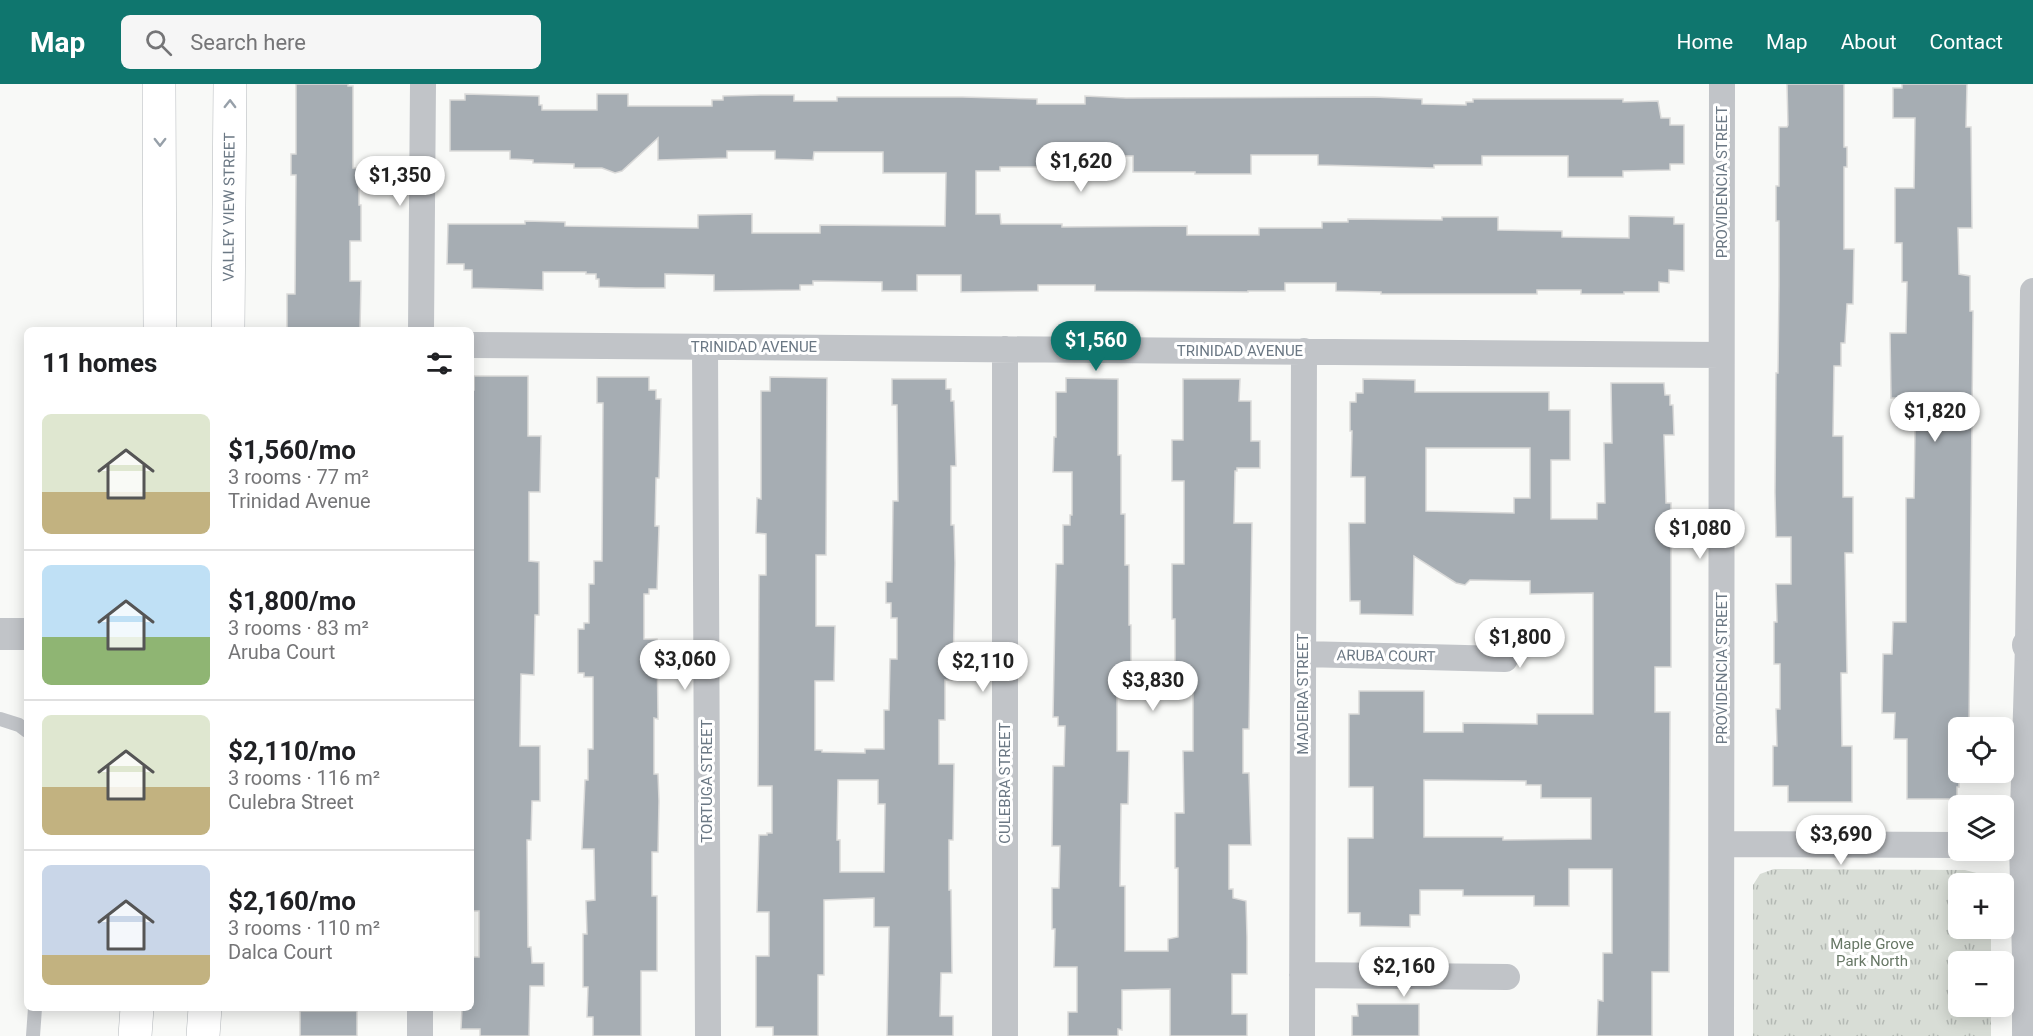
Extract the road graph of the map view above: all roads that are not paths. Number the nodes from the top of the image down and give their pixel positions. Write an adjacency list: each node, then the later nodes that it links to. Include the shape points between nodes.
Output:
1 (159, 84): 6 (main road, one-way to 6)
2 (230, 84): 7 (main road, VALLEY VIEW STREET, one-way to 2)
3 (423, 84): 8 (street)
4 (1722, 84): 14 (street, PROVIDENCIA STREET)
5 (2033, 291): 11 (street)
6 (160, 327)
7 (228, 327)
8 (421, 327)
9 (474, 345): 10 (street, TRINIDAD AVENUE)
10 (705, 347): 12 (street, TRINIDAD AVENUE); 37 (street, TORTUGA STREET)
11 (2033, 348): 17 (street)
12 (1005, 349): 13 (street, TRINIDAD AVENUE); 38 (street, CULEBRA STREET)
13 (1304, 351): 14 (street, TRINIDAD AVENUE); 18 (street, MADEIRA STREET)
14 (1721, 355): 23 (street, PROVIDENCIA STREET)
15 (0, 634): 16 (street)
16 (24, 634)
17 (2030, 645): 22 (street)
18 (1303, 654): 19 (street, ARUBA COURT); 27 (street, MADEIRA STREET)
19 (1505, 659)
20 (0, 719): 21 (lane)
21 (24, 729)
22 (2014, 833)
23 (1723, 844): 24 (street); 40 (street, PROVIDENCIA STREET)
24 (1948, 845)
25 (2014, 852): 26 (street)
26 (2029, 958): 41 (street)
27 (1302, 975): 28 (street); 39 (street, MADEIRA STREET)
28 (1507, 976)
29 (35, 1011): 33 (lane)
30 (137, 1011): 34 (main road)
31 (205, 1011): 35 (main road)
32 (420, 1011): 36 (street)
33 (33, 1036)
34 (135, 1036)
35 (203, 1036)
36 (420, 1036)
37 (708, 1036)
38 (1005, 1036)
39 (1302, 1036)
40 (1721, 1036)
41 (2025, 1036)

